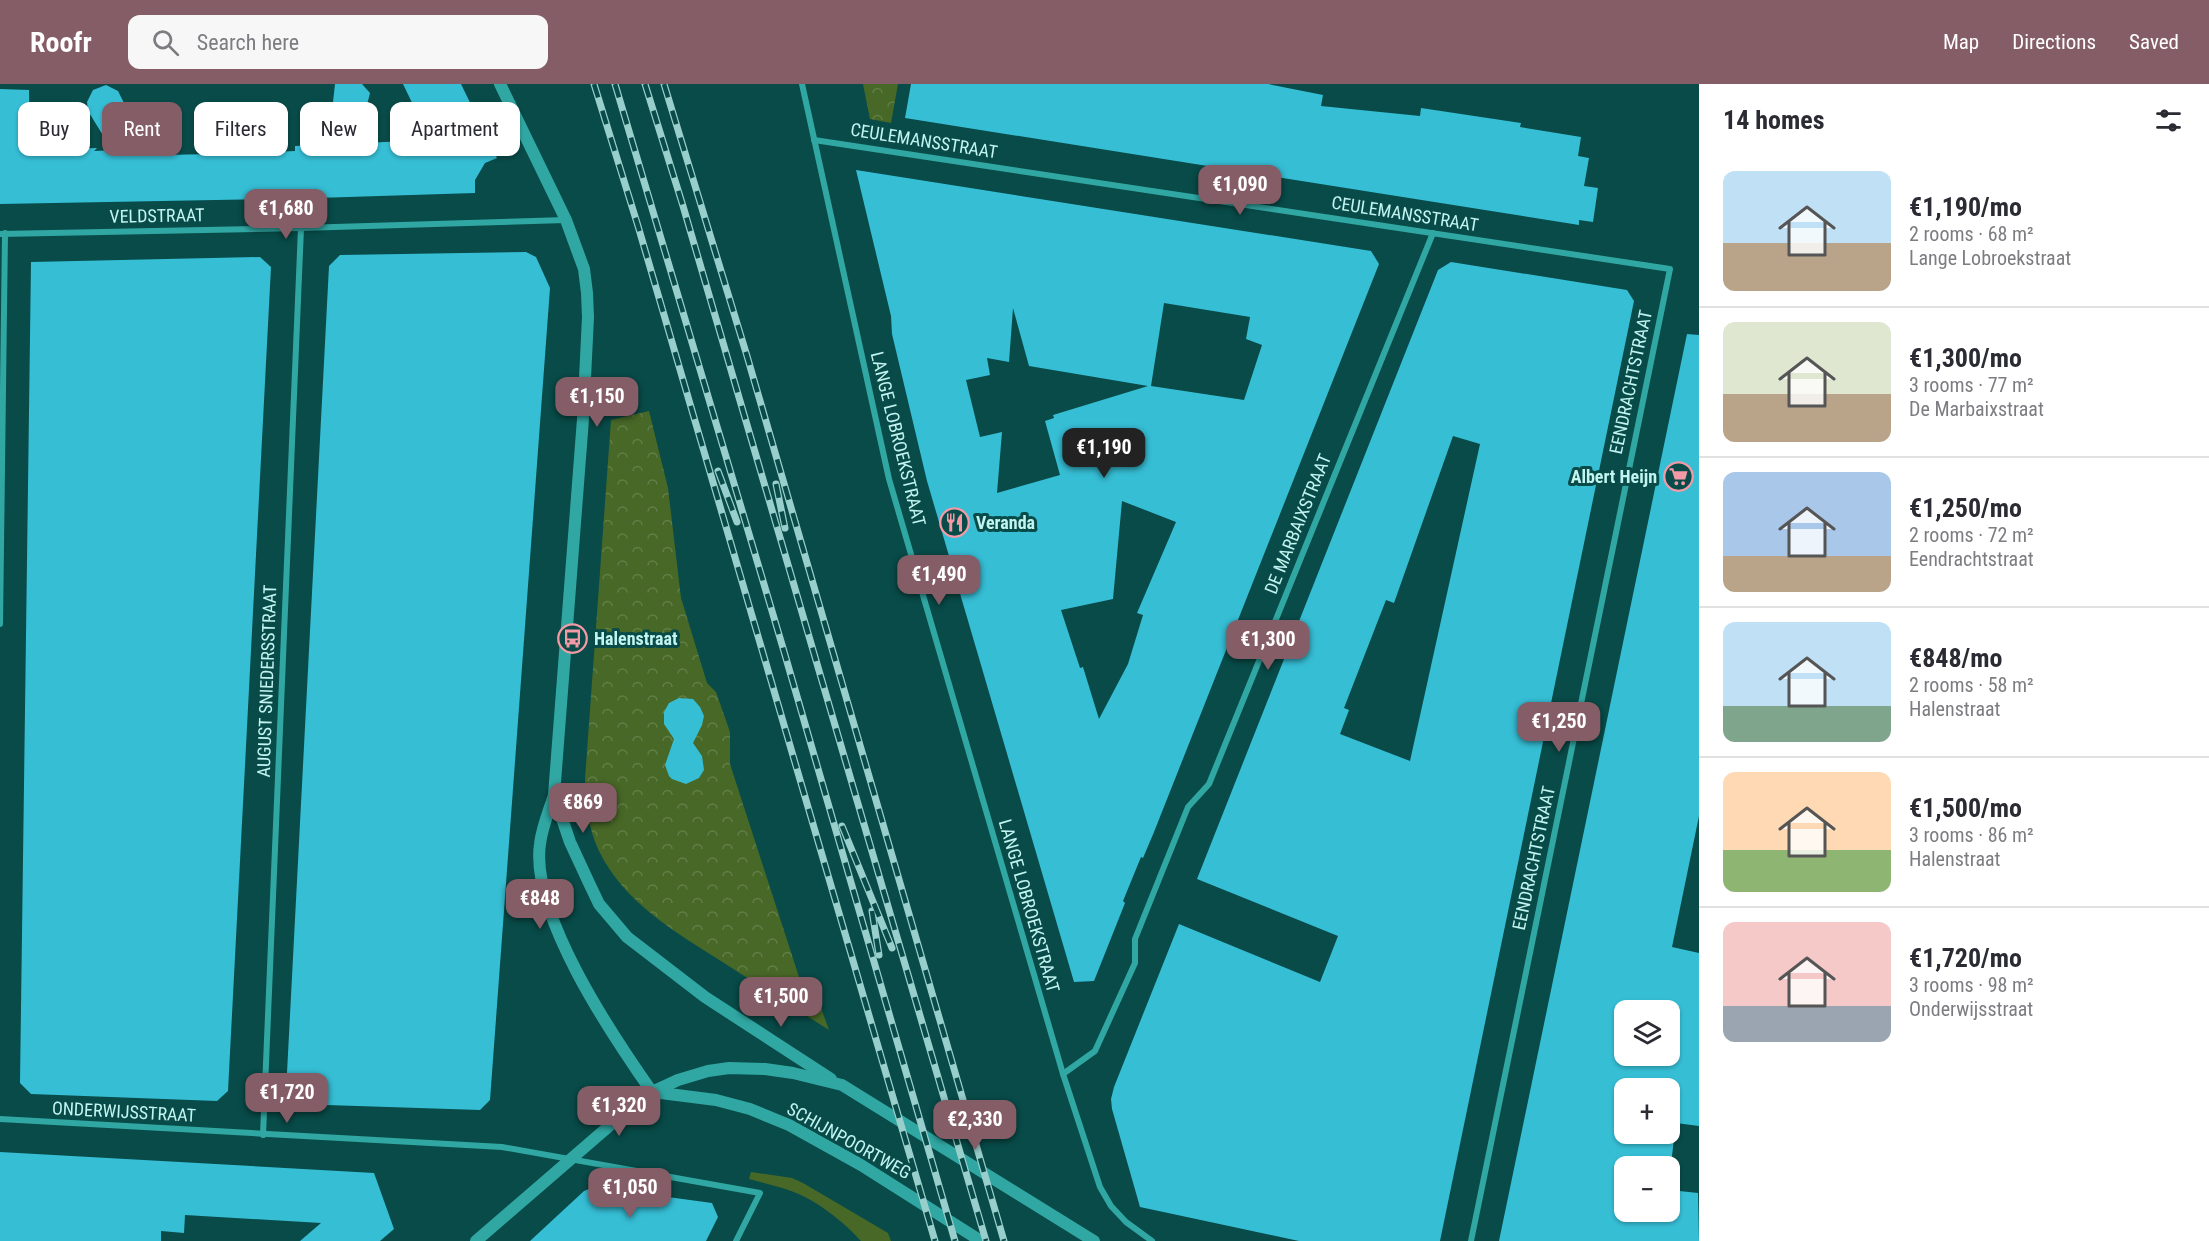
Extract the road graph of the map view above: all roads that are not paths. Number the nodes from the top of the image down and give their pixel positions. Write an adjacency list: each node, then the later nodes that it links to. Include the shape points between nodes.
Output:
1 (500, 84): 4 (street)
2 (802, 84): 3 (street, LANGE LOBROEKSTRAAT)
3 (814, 140): 6 (street, CEULEMANSSTRAAT); 11 (street, LANGE LOBROEKSTRAAT, via 889,479)
4 (566, 220): 5 (street, VELDSTRAAT); 10 (street, via 584,269 588,317)
5 (301, 228): 7 (street, VELDSTRAAT); 15 (street, AUGUST SNIEDERSSTRAAT)
6 (1433, 233): 8 (street, CEULEMANSSTRAAT); 11 (street, DE MARBAIXSTRAAT, via 1209,784 1188,807 1135,939 1135,963 1095,1051)
7 (2, 234): 9 (street)
8 (1670, 269): 22 (street, EENDRACHTSTRAAT)
9 (0, 624)
10 (554, 795): 12 (street, via 588,883 599,904 627,937 705,997); 13 (street, via 540,845 542,886 549,911 600,1012)
11 (1063, 1074): 21 (street, via 1100,1187 1126,1222)
12 (842, 1085): 13 (street, SCHIJNPOORTWEG, via 793,1073 729,1068 688,1077); 20 (street, SCHIJNPOORTWEG)
13 (652, 1092): 16 (street, SCHIJNPOORTWEG); 19 (street, SCHIJNPOORTWEG, via 716,1100 789,1125)
14 (0, 1119): 15 (street, ONDERWIJSSTRAAT)
15 (264, 1135): 16 (street, ONDERWIJSSTRAAT, via 502,1147)
16 (570, 1160): 17 (street, SCHIJNPOORTWEG); 18 (street, via 760,1193)
17 (476, 1241)
18 (736, 1241)
19 (981, 1241)
20 (1094, 1241)
21 (1152, 1241)
22 (1471, 1241)

